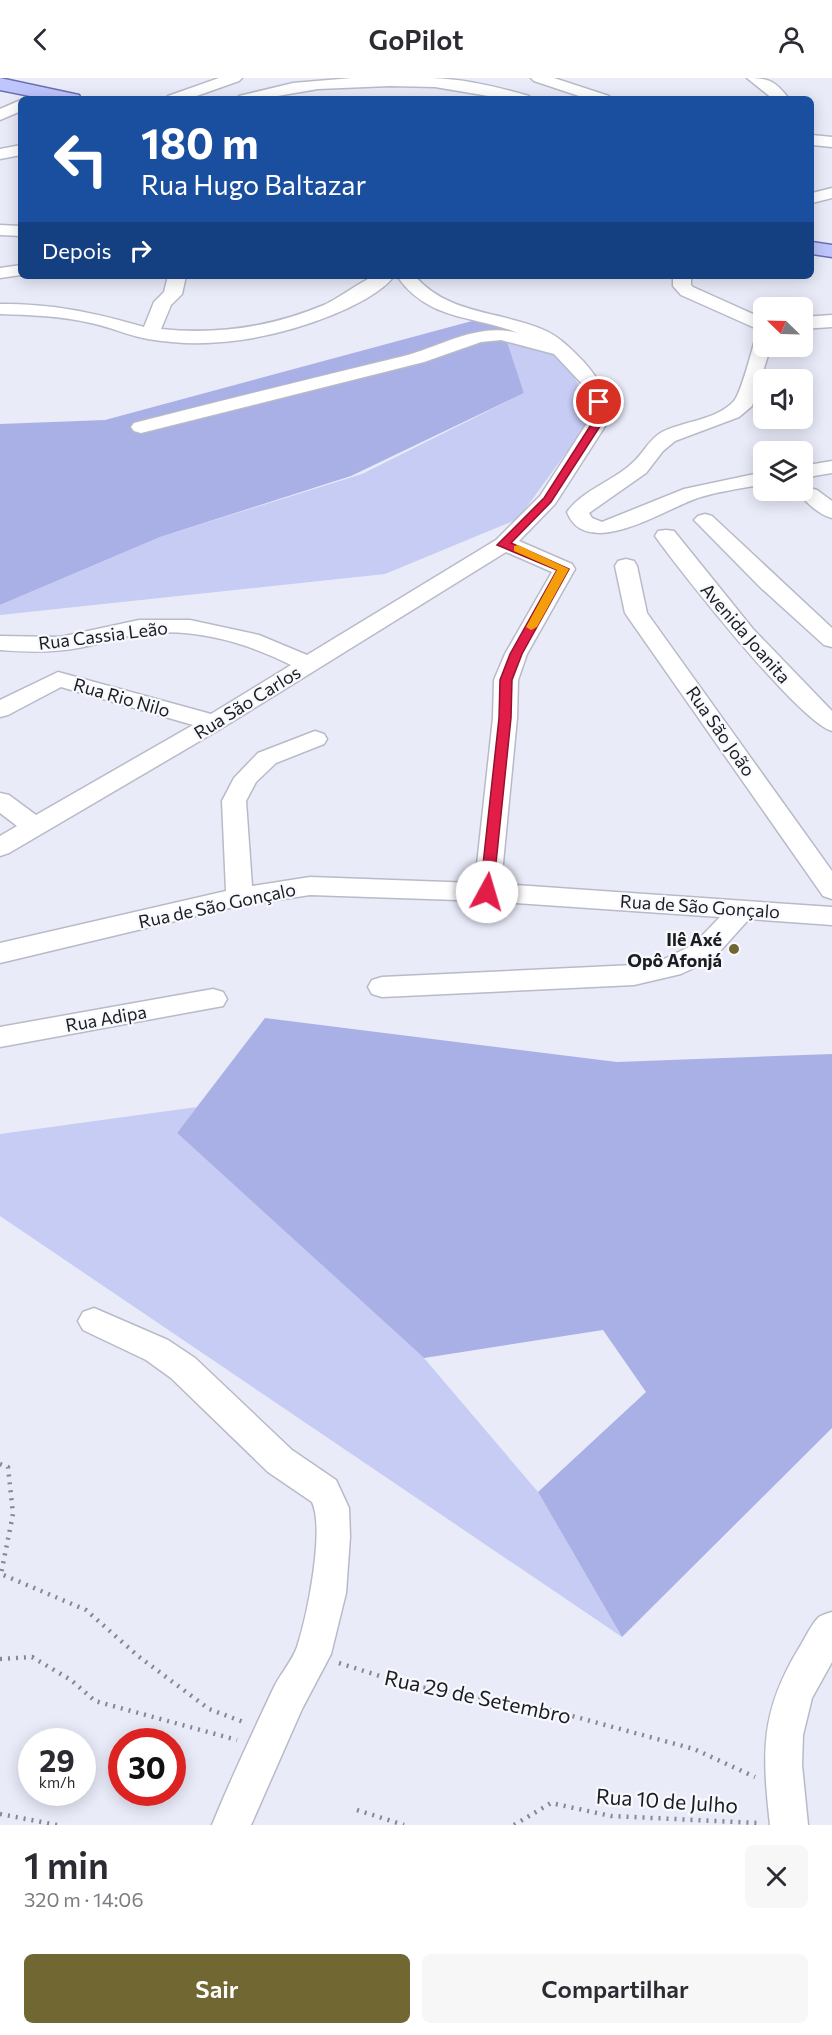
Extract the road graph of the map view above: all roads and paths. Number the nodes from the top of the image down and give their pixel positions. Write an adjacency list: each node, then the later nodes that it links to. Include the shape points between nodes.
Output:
1 (234, 78): 6 (street)
2 (539, 78): 9 (street)
3 (755, 78): 10 (street)
4 (9, 88): 5 (main road); 11 (street)
5 (46, 96)
6 (182, 96)
7 (257, 96): 8 (street, via 324,84 419,80 476,86)
8 (513, 96)
9 (595, 96)
10 (778, 96)
11 (0, 115)
12 (814, 140): 13 (street)
13 (832, 142)
14 (18, 151): 15 (street)
15 (0, 154)
16 (832, 192): 17 (street)
17 (814, 197)
18 (0, 230): 19 (street)
19 (18, 231)
20 (814, 248): 21 (main road)
21 (832, 251)
22 (18, 270): 23 (street)
23 (0, 273)
24 (176, 279): 32 (street, via 173,294 163,302)
25 (381, 279): 32 (street, via 327,311 282,325 209,336)
26 (407, 279): 33 (street, Rua São Carlos, via 444,307 536,333)
27 (682, 279): 29 (street, via 687,291)
28 (0, 309): 32 (street, via 72,313)
29 (753, 320)
30 (832, 321): 31 (street)
31 (813, 322)
32 (150, 334)
33 (559, 347): 35 (street, via 501,334 478,337 417,358); 43 (street, Rua São Carlos, via 597,388 601,417 548,500)
34 (759, 357): 38 (street, via 742,407 668,437 639,469 578,512 593,528 604,528 691,493)
35 (141, 427)
36 (832, 467): 37 (street)
37 (813, 470)
38 (753, 480)
39 (813, 496): 40 (street)
40 (832, 512)
41 (705, 520): 45 (street)
42 (666, 536): 50 (street, Avenida Joanita, via 788,683)
43 (496, 548): 47 (street, Rua São Carlos); 56 (street, via 514,547 564,569 516,654 506,680)
44 (626, 566): 55 (street, Rua São João, via 636,613)
45 (832, 640)
46 (0, 643): 47 (street, Rua Cassia Leão, via 66,644 127,629 175,626 260,642)
47 (308, 664): 49 (street, Rua São Carlos)
48 (0, 710): 49 (street, Rua Rio Nilo, via 58,679)
49 (214, 723): 53 (street, Rua São Carlos)
50 (832, 724)
51 (315, 739): 57 (street, via 267,758 246,778 234,801)
52 (0, 801): 53 (street)
53 (34, 826): 54 (street, Rua São Carlos)
54 (0, 847)
55 (832, 890)
56 (487, 892): 57 (street, Rua de São Gonçalo, via 310,886); 58 (street, Rua de São Gonçalo)
57 (240, 898): 60 (street, Rua de São Gonçalo)
58 (742, 909): 59 (street, Rua de São Gonçalo); 61 (street, via 703,952 671,967 634,975)
59 (832, 916)
60 (0, 952)
61 (382, 987)
62 (213, 999): 63 (street, Rua Adipa)
63 (0, 1037)
64 (94, 1321): 68 (street, via 157,1350 183,1368 280,1461 328,1497 333,1518 328,1593)
65 (0, 1464): 66 (path, via 8,1467 13,1514)
66 (0, 1575): 70 (path, via 86,1610 138,1656 209,1709)
67 (832, 1629): 72 (street, via 790,1706 782,1749)
68 (313, 1654): 70 (street); 72 (path, Rua 29 de Setembro, via 408,1685 538,1707 694,1749)
69 (0, 1659): 70 (path, via 32,1657 71,1680 95,1701)
70 (268, 1741): 75 (street)
71 (357, 1810): 76 (path)
72 (788, 1813): 77 (path, Rua 10 de Julho, via 611,1816 551,1803)
73 (0, 1814): 74 (path)
74 (57, 1825)
75 (231, 1825)
76 (404, 1825)
77 (514, 1825)

